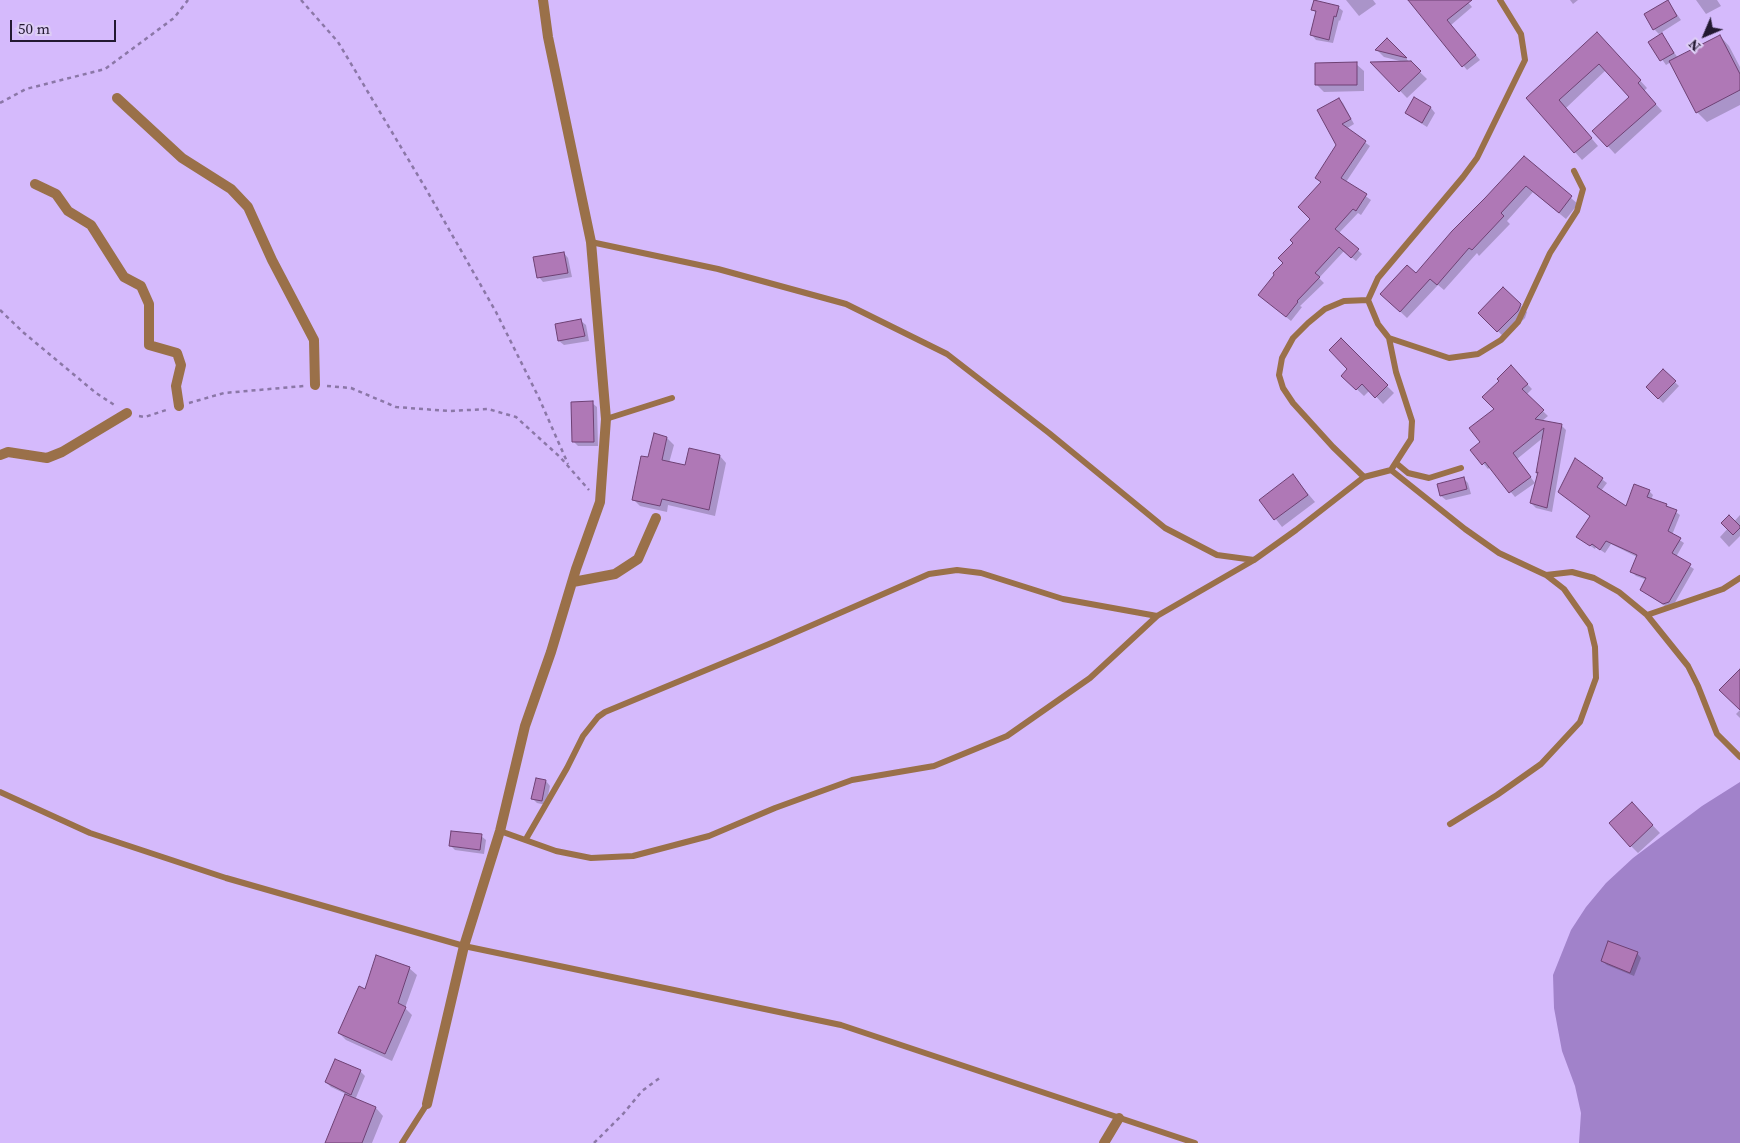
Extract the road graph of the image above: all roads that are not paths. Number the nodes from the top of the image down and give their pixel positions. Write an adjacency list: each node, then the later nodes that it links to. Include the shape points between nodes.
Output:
1 (543, 0): 6 (street)
2 (1500, 0): 7 (lane, via 1521,34 1525,60 1477,158 1378,278)
3 (117, 98): 9 (street, via 182,158 232,189 248,207 314,340)
4 (1574, 171): 8 (lane, via 1582,188 1577,211 1550,253 1518,322 1501,340 1478,354 1450,358)
5 (35, 184): 11 (street, via 56,194 68,211 91,225 124,277 141,286 149,304 149,346 176,353 181,365 176,386)
6 (591, 242): 13 (street); 20 (lane, via 718,268 846,304 947,354 1165,528 1217,555)
7 (1368, 300): 8 (lane, via 1378,324); 18 (lane, via 1344,301 1325,309 1308,323 1293,338 1282,358 1279,375 1293,402)
8 (1389, 338): 15 (lane, via 1412,421 1411,439)
9 (315, 385)
10 (672, 398): 13 (lane)
11 (179, 406)
12 (127, 413): 14 (street, via 47,458 8,452)
13 (606, 419): 23 (street, via 600,502)
14 (0, 455)
15 (1396, 463): 16 (lane, via 1408,473 1429,478); 17 (lane)
16 (1461, 468)
17 (1391, 470): 18 (lane); 21 (lane, via 1499,553)
18 (1364, 477): 20 (lane)
19 (656, 518): 23 (street, via 638,559 615,574)
20 (1254, 560): 25 (lane)
21 (1546, 575): 24 (lane, via 1572,572 1594,578); 28 (lane, via 1564,589 1590,626 1596,678 1580,722 1541,764)
22 (1740, 578): 24 (lane, via 1723,589)
23 (572, 582): 29 (street, via 525,726)
24 (1647, 615): 26 (lane, via 1688,666 1718,734)
25 (1157, 616): 30 (lane, via 1090,678 1008,736 934,766 852,780 709,836 633,856 591,858 556,851); 30 (lane, via 1064,599 981,573 957,570 929,574 605,712 583,736)
26 (1740, 757)
27 (0, 792): 31 (lane, via 90,833 226,878)
28 (1450, 824)
29 (500, 830): 30 (lane); 31 (street)
30 (526, 840)
31 (464, 946): 32 (street); 33 (lane, via 841,1025)
32 (427, 1104): 34 (lane)
33 (1119, 1118): 35 (street); 36 (lane)
34 (402, 1143)
35 (1104, 1143)
36 (1195, 1143)

